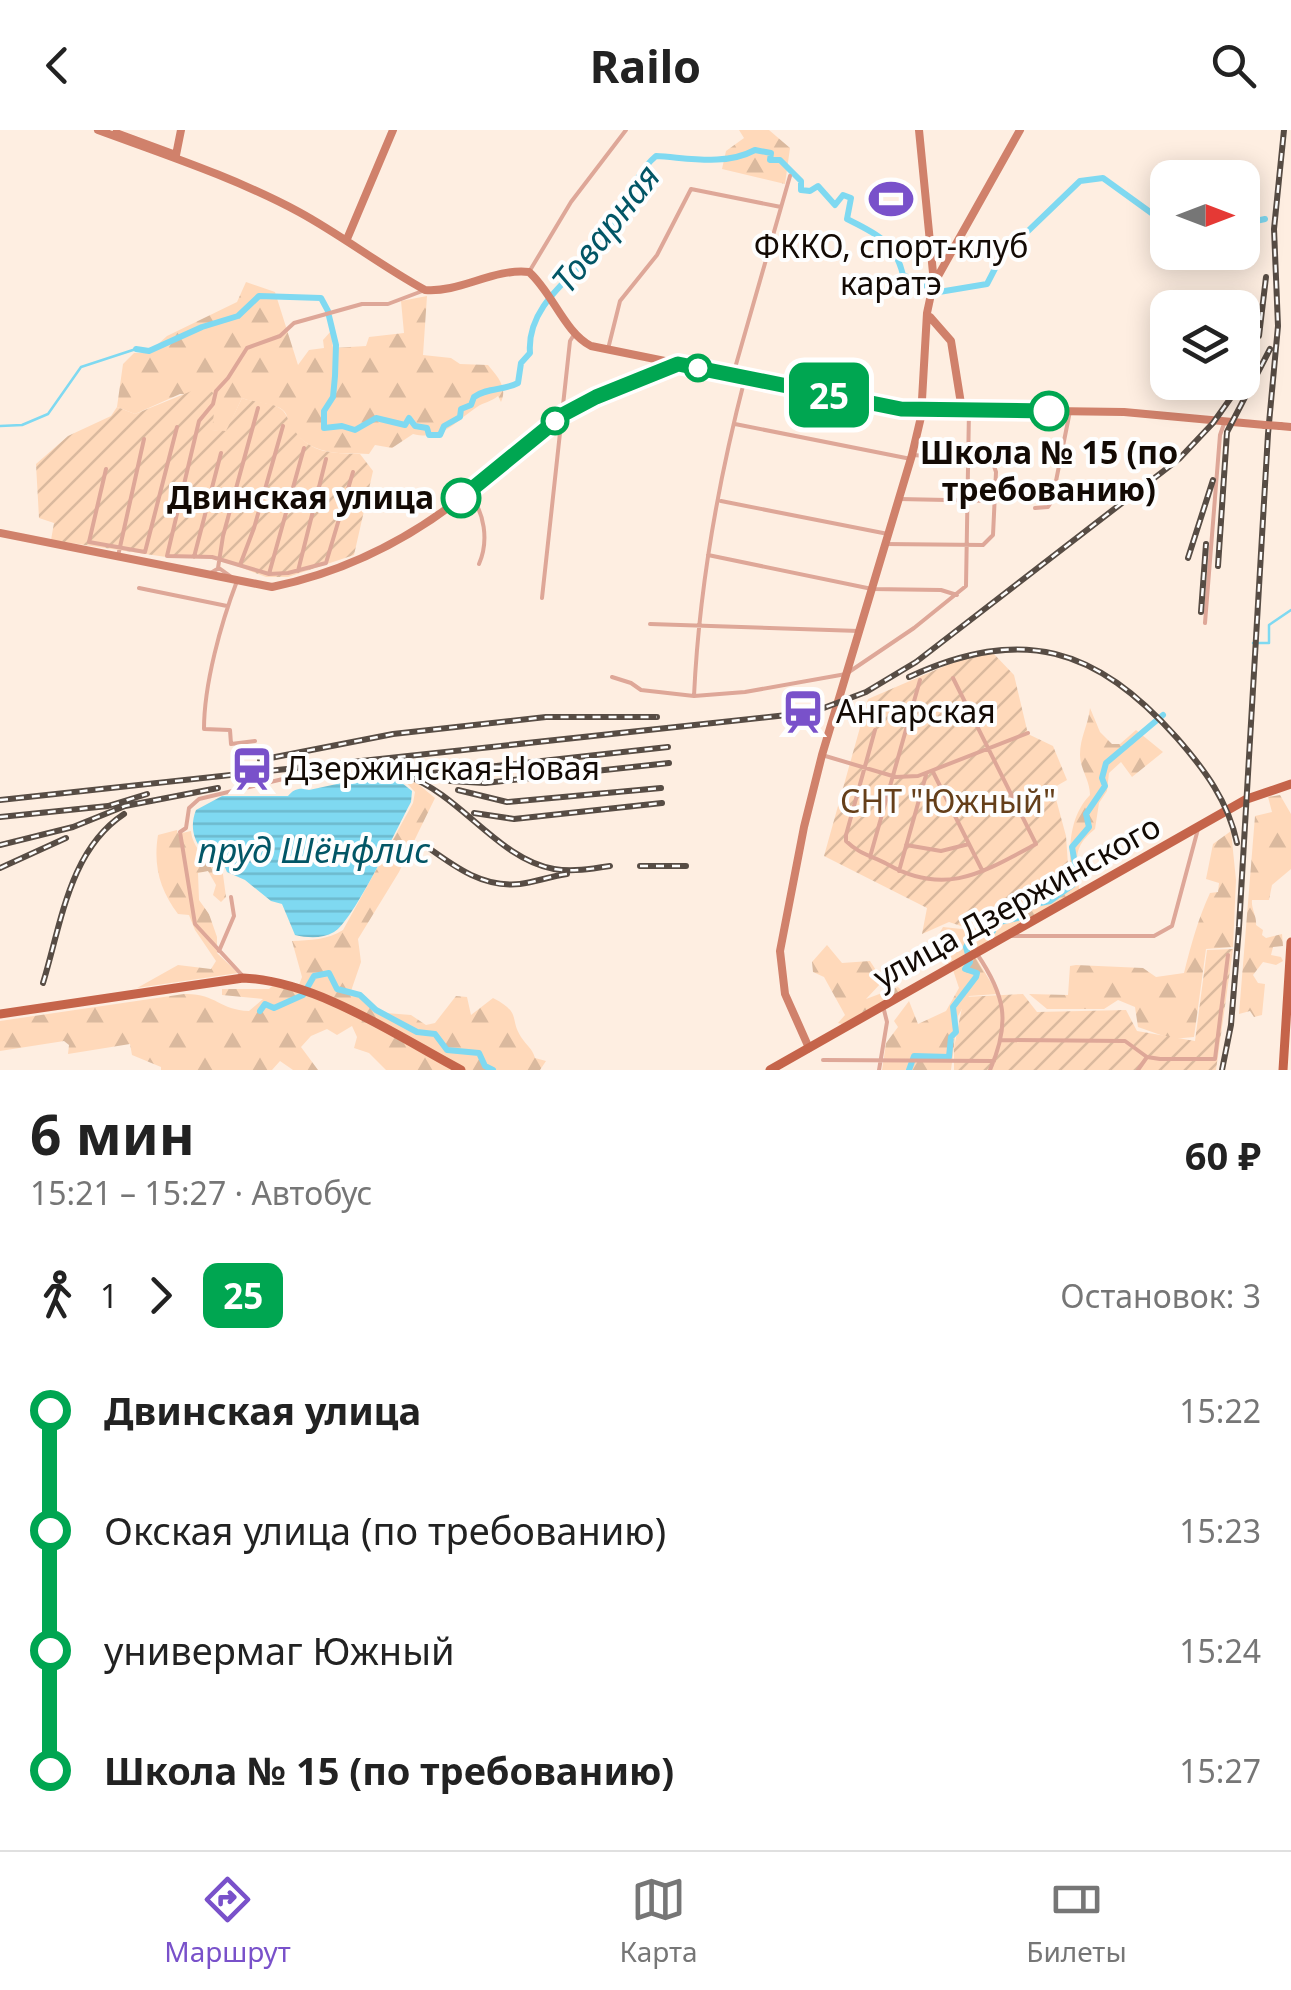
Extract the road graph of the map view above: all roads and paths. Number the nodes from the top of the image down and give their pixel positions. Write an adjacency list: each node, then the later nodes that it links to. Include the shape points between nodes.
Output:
1 (98, 130): 8 (main road)
2 (108, 130): 8 (main road)
3 (178, 130): 8 (main road)
4 (392, 130): 11 (main road)
5 (626, 130): 13 (street)
6 (919, 130): 12 (main road)
7 (1020, 130): 12 (main road)
8 (173, 156): 11 (main road)
9 (790, 176): 10 (street)
10 (781, 207): 17 (street, via 692,189 657,255 620,301); 19 (street)
11 (346, 239): 14 (main road)
12 (936, 268): 15 (main road)
13 (529, 272): 14 (main road); 16 (main road)
14 (425, 290): 51 (street, via 294,323 247,348 199,421 167,553)
15 (929, 320): 22 (main road); 23 (main road, via 951,341)
16 (574, 332): 17 (main road, via 584,343); 25 (street)
17 (608, 350): 18 (main road)
18 (678, 364): 19 (main road); 25 (main road)
19 (732, 375): 20 (main road)
20 (745, 378): 22 (main road); 27 (street)
21 (258, 408): 52 (street)
22 (921, 410): 23 (main road); 35 (main road)
23 (966, 410): 24 (main road); 34 (street)
24 (1070, 411): 26 (main road); 44 (street, via 1052,501)
25 (561, 416): 39 (main road); 63 (street)
26 (1225, 421): 29 (main road, bridge); 65 (street)
27 (736, 424): 35 (street); 42 (street)
28 (282, 426): 54 (street)
29 (1291, 427)
30 (177, 428): 49 (street, via 146,550)
31 (144, 439): 49 (street)
32 (304, 448): 57 (street)
33 (221, 453): 51 (street)
34 (968, 456): 35 (street); 41 (street); 43 (street, via 992,460)
35 (912, 457): 40 (main road)
36 (326, 459): 56 (street)
37 (106, 469): 49 (street, via 88,540)
38 (353, 472): 56 (street, via 326,563)
39 (468, 492): 53 (street, via 483,523); 59 (main road, via 362,560 272,588)
40 (899, 499): 41 (street); 46 (main road)
41 (968, 500): 43 (street); 47 (street)
42 (719, 501): 46 (street); 50 (street)
43 (995, 501): 47 (street, via 993,535)
44 (1035, 508)
45 (0, 534): 49 (main road)
46 (888, 534): 48 (main road)
47 (967, 546): 48 (street); 62 (street, via 966,586)
48 (884, 548): 61 (main road)
49 (119, 553): 58 (main road)
50 (708, 555): 61 (street); 67 (street)
51 (194, 557): 52 (street)
52 (220, 558): 54 (street); 55 (street)
53 (479, 564)
54 (240, 565): 57 (street)
55 (218, 568): 58 (street); 59 (street)
56 (298, 571): 57 (street)
57 (269, 574)
58 (208, 575): 59 (main road)
59 (237, 581): 64 (street)
60 (139, 588): 64 (street)
61 (869, 588): 62 (street); 68 (main road)
62 (957, 594): 69 (street)
63 (542, 598)
64 (227, 606): 76 (street, via 204,729 230,730 232,744)
65 (1206, 622)
66 (650, 624): 67 (street)
67 (698, 625): 68 (street); 73 (street)
68 (858, 635): 69 (main road)
69 (846, 674): 73 (street); 78 (main road)
70 (612, 677): 73 (street, via 641,690)
71 (953, 678): 77 (street)
72 (920, 680): 82 (street)
73 (694, 696)
74 (876, 730): 79 (street)
75 (1028, 733): 77 (street)
76 (255, 741)
77 (988, 747): 80 (street); 89 (street, via 1036,844)
78 (822, 755): 79 (street); 102 (main road, via 780,951 786,999)
79 (863, 769): 82 (street); 88 (street, via 846,838)
80 (933, 772): 81 (street); 86 (street)
81 (926, 775): 82 (street); 87 (street)
82 (894, 776): 88 (street)
83 (282, 779): 94 (street, via 199,799 180,832 195,924)
84 (1291, 784): 85 (main road, улица Дзержинского, via 1249,798)
85 (1198, 829): 92 (main road, улица Дзержинского); 92 (street, via 1172,926 1164,932)
86 (969, 844): 87 (street, via 940,851); 89 (street)
87 (906, 845): 90 (street)
88 (870, 857): 90 (street)
89 (982, 870): 90 (street, via 949,882)
90 (898, 871)
91 (231, 897): 94 (street, via 234,916)
92 (1010, 936): 96 (main road, улица Дзержинского)
93 (1291, 942): 98 (main road)
94 (219, 951): 97 (street)
95 (1228, 955): 106 (street, via 1214,1059)
96 (971, 956): 99 (main road, улица Дзержинского); 101 (street, via 1000,993)
97 (243, 978): 100 (main road); 109 (main road, via 305,992)
98 (1290, 982): 114 (main road)
99 (884, 1006): 102 (main road, улица Дзержинского); 105 (street)
100 (0, 1014)
101 (1002, 1040): 103 (street, via 1126,1041); 107 (street)
102 (809, 1048): 110 (main road, улица Дзержинского)
103 (1147, 1056): 106 (street); 113 (street)
104 (823, 1060): 105 (street)
105 (879, 1060): 107 (street); 111 (street)
106 (1174, 1060): 108 (street)
107 (994, 1061): 112 (street)
108 (1174, 1068)
109 (461, 1070)
110 (770, 1070)
111 (879, 1070)
112 (990, 1070)
113 (1138, 1070)
114 (1283, 1070)

